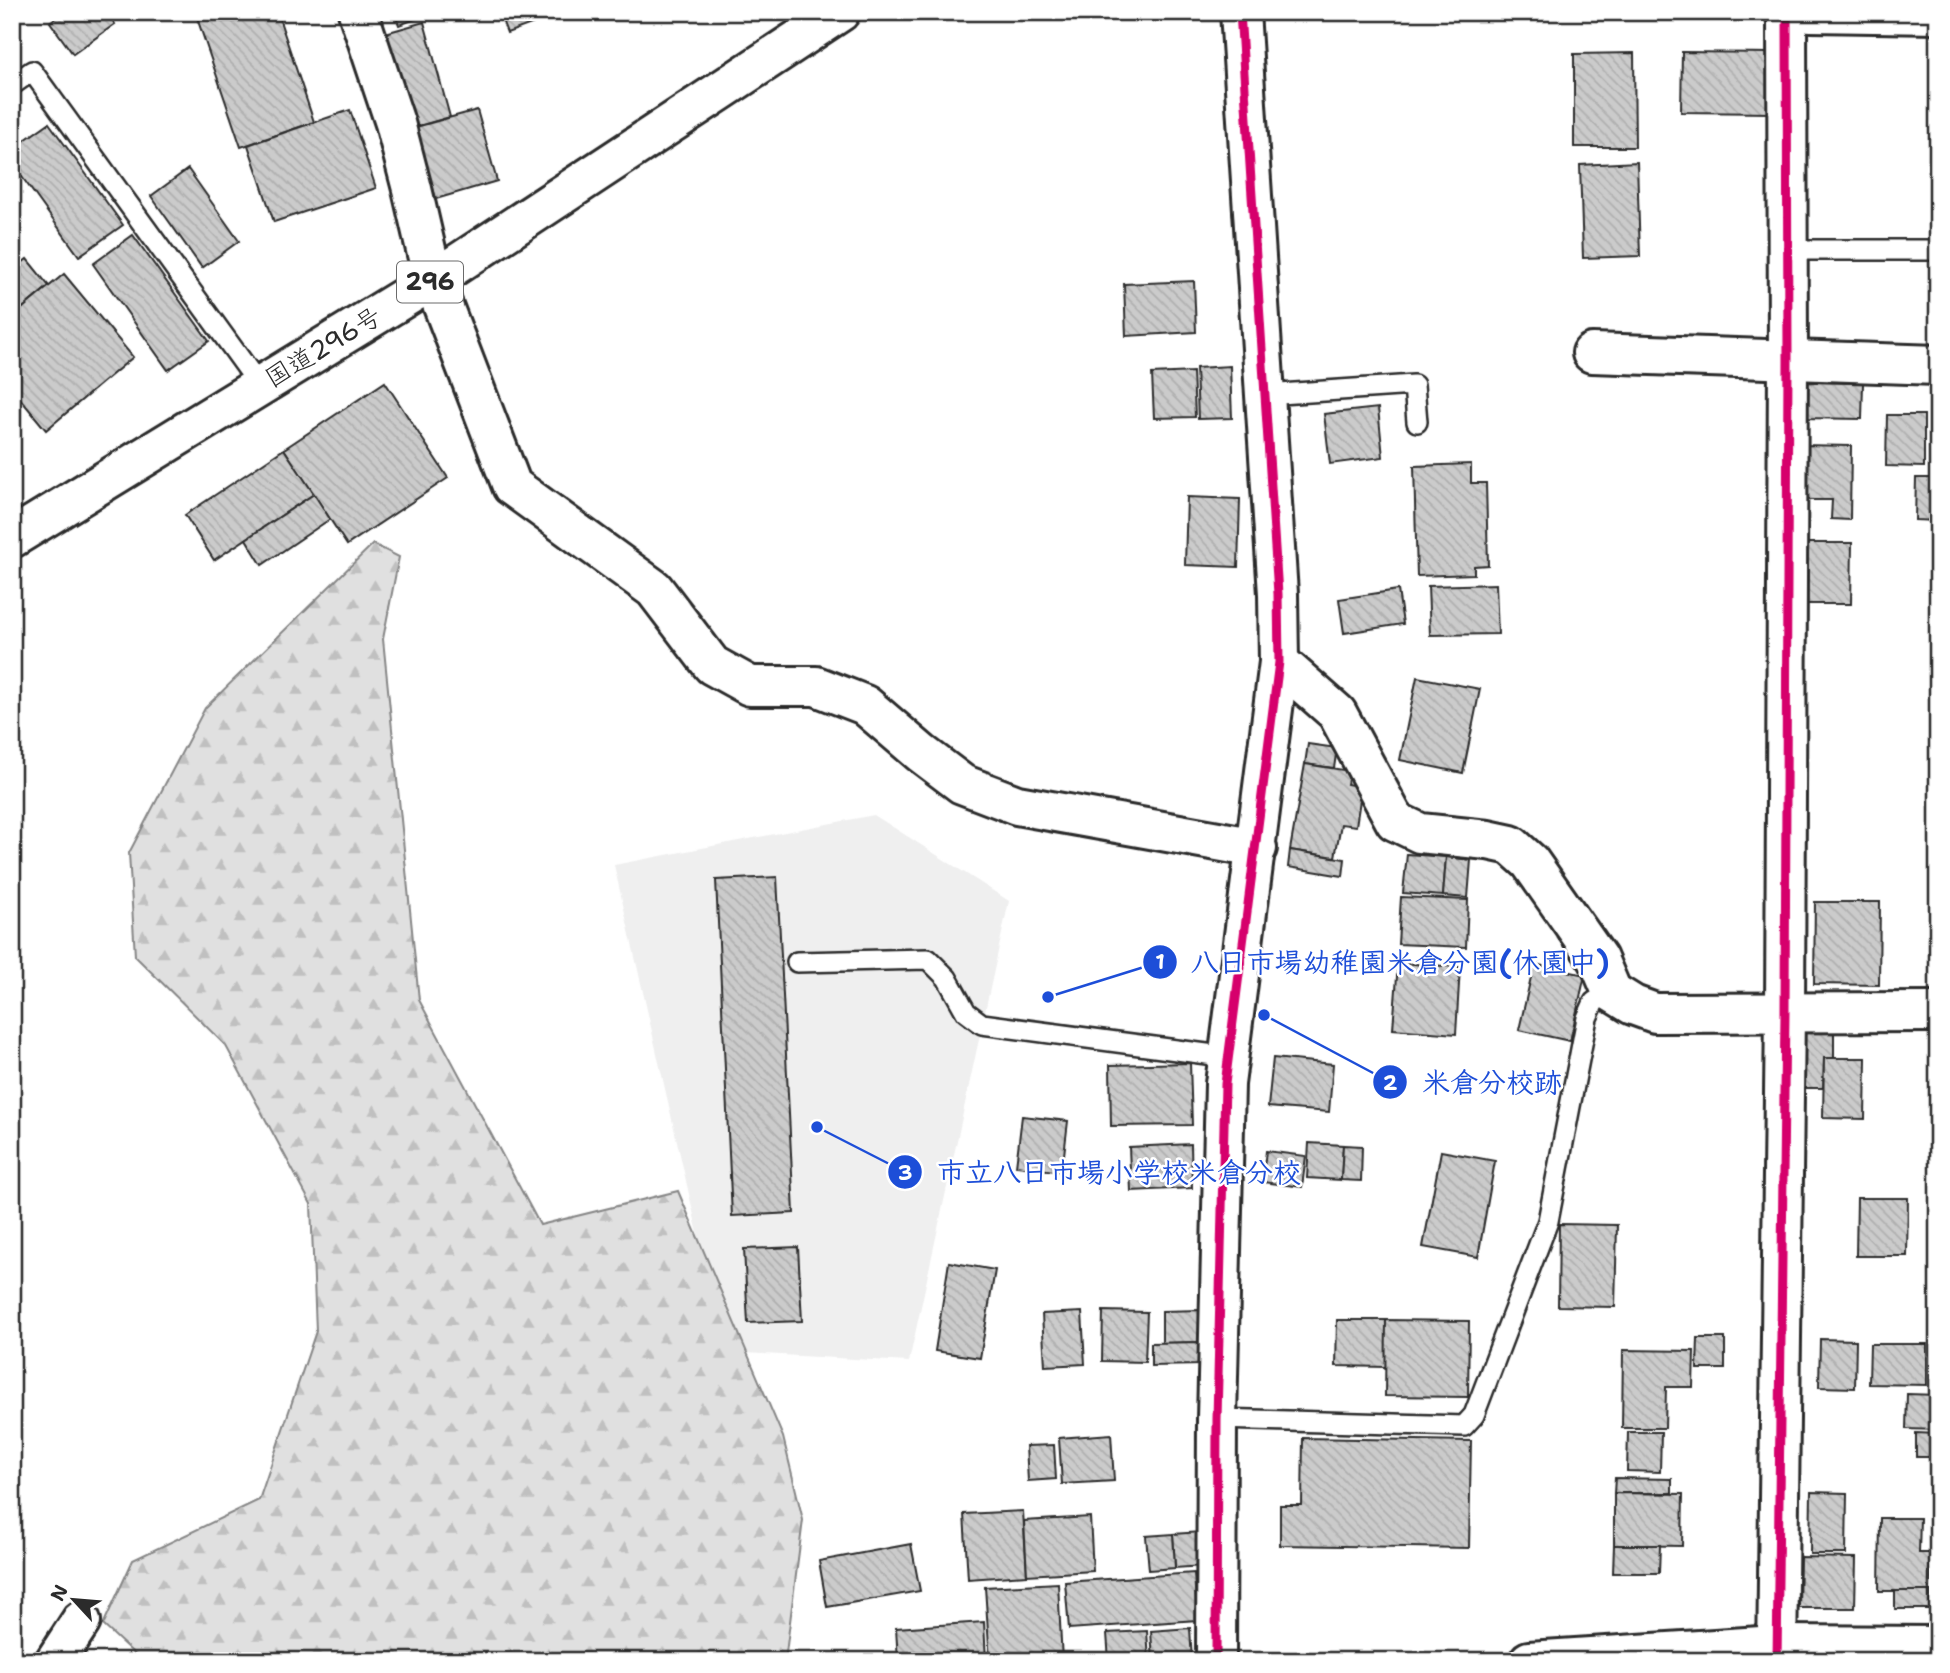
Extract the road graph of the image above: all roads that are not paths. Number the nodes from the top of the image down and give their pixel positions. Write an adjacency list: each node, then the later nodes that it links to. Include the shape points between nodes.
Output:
1 (358, 12): 10 (main road, via 395,123)
2 (840, 12): 10 (main road, 国道296号 / 296)
3 (1240, 12): 15 (main road)
4 (1787, 12): 8 (main road)
5 (1811, 12): 6 (main road)
6 (1938, 14)
7 (12, 85): 14 (lane, via 32,71)
8 (1788, 250): 9 (lane); 12 (main road)
9 (1933, 250)
10 (433, 280): 14 (main road, 国道296号 / 296); 19 (main road, via 512,486 654,589 712,665 750,686 816,685 865,705 962,784 1017,805)
11 (1592, 353): 12 (main road)
12 (1788, 360): 13 (main road); 23 (main road)
13 (1938, 365)
14 (260, 386): 17 (main road, 国道296号 / 296)
15 (1265, 395): 16 (lane, via 1414,385); 18 (main road)
16 (1417, 422)
17 (12, 538)
18 (1279, 662): 19 (main road); 21 (main road, via 1338,713 1395,821 1420,833 1511,845 1530,862 1598,959)
19 (1257, 848): 24 (main road)
20 (797, 962): 24 (lane, via 928,959 947,978 966,1012 982,1024)
21 (1612, 992): 23 (main road, via 1655,1013); 25 (lane, via 1594,1002 1587,1018 1548,1221 1474,1415 1464,1426)
22 (1938, 1012): 23 (main road)
23 (1785, 1013): 28 (main road)
24 (1229, 1057): 25 (main road)
25 (1217, 1419): 30 (main road)
26 (81, 1621): 29 (main road)
27 (1938, 1646): 28 (main road)
28 (1777, 1653): 31 (main road)
29 (55, 1661)
30 (1216, 1661)
31 (1529, 1661)

